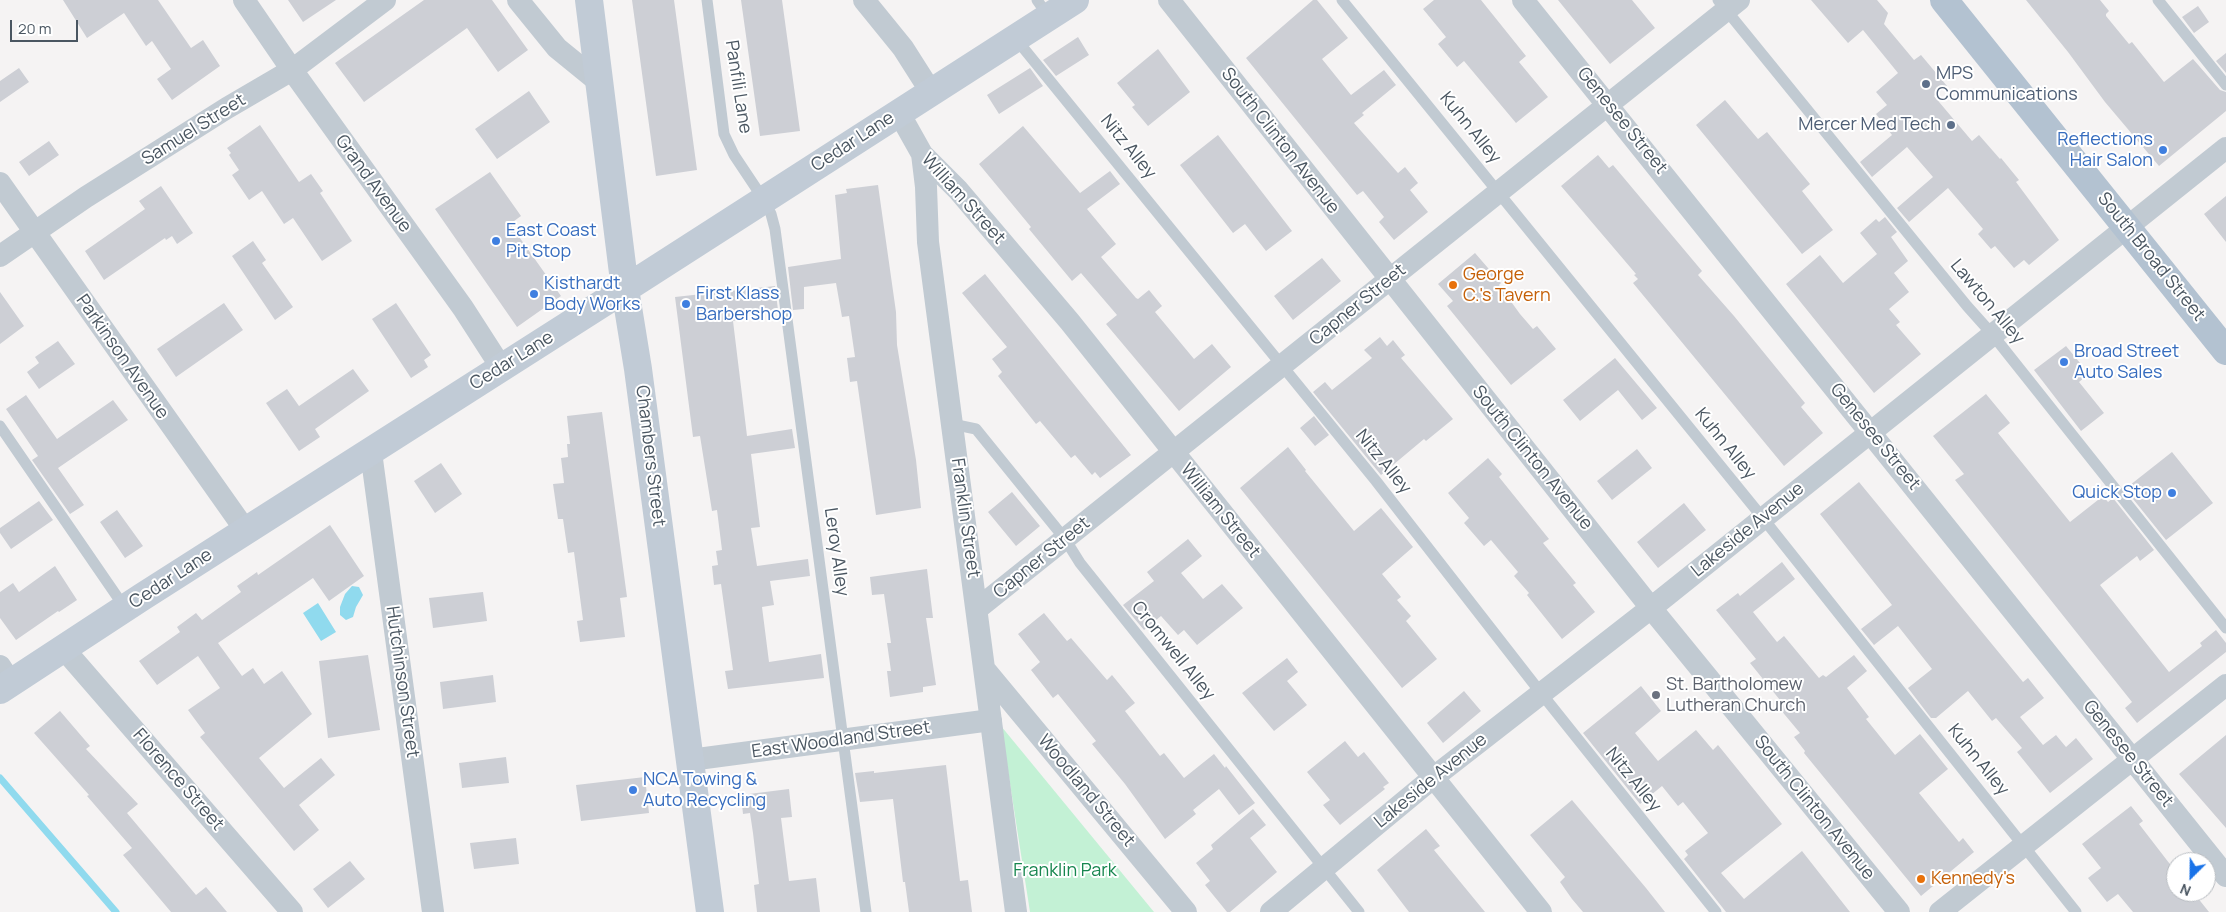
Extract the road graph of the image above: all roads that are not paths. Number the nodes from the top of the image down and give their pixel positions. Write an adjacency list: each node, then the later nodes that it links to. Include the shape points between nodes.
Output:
1 (244, 0): 16 (street, Grand Avenue)
2 (385, 0): 16 (street, Samuel Street)
3 (518, 0): 17 (street, via 557,48)
4 (589, 0): 17 (street, Chambers Street)
5 (707, 0): 26 (lane, Panfili Lane, via 724,134 734,156)
6 (864, 0): 19 (street, via 903,48)
7 (1075, 0): 14 (street, Cedar Lane)
8 (1169, 0): 30 (street, South Clinton Avenue)
9 (1342, 0): 25 (lane, Kuhn Alley)
10 (1523, 0): 20 (street, Genesee Street)
11 (1944, 0): 27 (main road, South Broad Street)
12 (2158, 0): 18 (lane)
13 (1727, 3): 20 (street, Capner Street); 32 (lane, Lawton Alley)
14 (1043, 9): 15 (street, Cedar Lane)
15 (1016, 39): 19 (street, Cedar Lane); 34 (lane, Nitz Alley)
16 (292, 70): 28 (street, Samuel Street, via 227,108); 35 (street, Grand Avenue, via 463,308)
17 (600, 83): 31 (street, Chambers Street)
18 (2226, 85)
19 (931, 92): 21 (street, Cedar Lane)
20 (1608, 104): 25 (street, Capner Street); 38 (street, Genesee Street)
21 (899, 113): 23 (street, William Street); 26 (street, Cedar Lane)
22 (2226, 148): 27 (street, Lakeside Avenue)
23 (922, 154): 36 (street, Franklin Street, via 928,242); 40 (street, William Street, via 958,190 1070,322)
24 (0, 183): 28 (street, Parkinson Avenue)
25 (1499, 191): 30 (street, Capner Street); 41 (lane, Kuhn Alley)
26 (764, 200): 31 (street, Cedar Lane); 54 (lane, Leroy Alley, via 775,229)
27 (2127, 228): 32 (street, Lakeside Avenue); 33 (main road, South Broad Street)
28 (34, 233): 29 (street, Samuel Street); 42 (street, Parkinson Avenue)
29 (0, 256)
30 (1389, 280): 34 (street, Capner Street); 45 (street, South Clinton Avenue)
31 (626, 290): 35 (street, Cedar Lane); 55 (street, Chambers Street)
32 (1992, 334): 38 (street, Lakeside Avenue); 47 (lane, Lawton Alley)
33 (2226, 351)
34 (1282, 365): 40 (street, Capner Street); 52 (lane, Nitz Alley)
35 (501, 367): 39 (street, Cedar Lane)
36 (952, 424): 43 (lane, Cromwell Alley, via 976,429); 46 (street, Franklin Street)
37 (0, 426): 44 (lane)
38 (1871, 432): 41 (street, Lakeside Avenue); 56 (street, Genesee Street)
39 (371, 452): 42 (street, Cedar Lane); 62 (street, Hutchinson Street)
40 (1174, 453): 43 (street, Capner Street); 57 (street, William Street)
41 (1762, 518): 45 (street, Lakeside Avenue); 58 (lane, Kuhn Alley)
42 (246, 531): 44 (street, Cedar Lane)
43 (1065, 539): 46 (street, Capner Street); 59 (lane, Cromwell Alley, via 1080,563)
44 (125, 608): 48 (street, Cedar Lane)
45 (1651, 608): 52 (street, Lakeside Avenue); 71 (street, South Clinton Avenue)
46 (977, 609): 49 (street, Franklin Street)
47 (2226, 628)
48 (64, 648): 50 (street, Cedar Lane); 61 (street, Florence Street)
49 (986, 671): 53 (street, Franklin Street); 66 (street, Woodland Street)
50 (4, 680)
51 (2226, 685): 56 (street)
52 (1541, 694): 57 (street, Lakeside Avenue); 70 (lane, Nitz Alley)
53 (991, 720): 54 (street, East Woodland Street); 65 (street, Franklin Street)
54 (845, 741): 55 (street, East Woodland Street); 64 (lane, Leroy Alley)
55 (690, 760): 63 (street, Chambers Street)
56 (2132, 760): 58 (street); 60 (street, Genesee Street)
57 (1434, 777): 59 (street, Lakeside Avenue); 69 (street, William Street)
58 (2024, 846): 72 (street); 73 (lane, Kuhn Alley)
59 (1324, 869): 67 (street, Lakeside Avenue); 68 (lane, Cromwell Alley)
60 (2226, 876)
61 (292, 912)
62 (432, 912)
63 (710, 912)
64 (866, 912)
65 (1016, 912)
66 (1186, 912)
67 (1271, 912)
68 (1359, 912)
69 (1541, 912)
70 (1716, 912)
71 (1898, 912)
72 (1940, 912)
73 (2076, 912)

